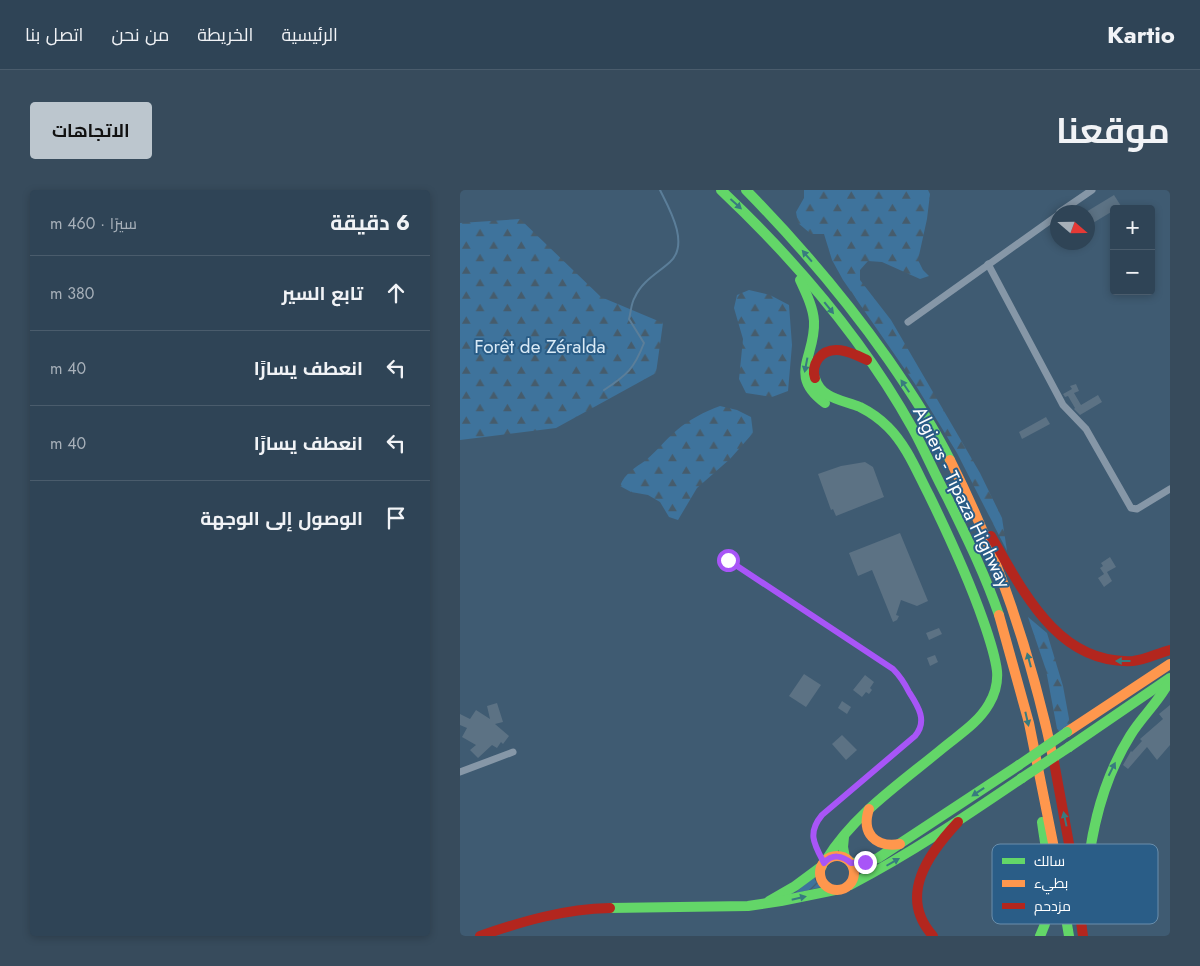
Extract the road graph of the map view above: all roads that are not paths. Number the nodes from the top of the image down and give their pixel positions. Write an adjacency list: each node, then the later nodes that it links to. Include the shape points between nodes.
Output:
1 (720, 190): 7 (main road, Algiers - Tipaza Highway, one-way to 7, via 752,219)
2 (746, 190): 11 (main road, Algiers - Tipaza Highway, one-way to 2, via 936,434 860,320)
3 (1092, 190): 4 (street)
4 (1071, 205)
5 (1050, 220): 6 (street)
6 (988, 264): 8 (street); 10 (street, via 1064,405 1086,429 1131,508 1137,509)
7 (795, 268): 9 (main road, Algiers - Tipaza Highway, one-way to 9); 16 (main road, one-way to 16, via 814,323 804,372 808,387 824,403 850,411 870,423 899,454 937,524 984,639 989,661 989,692 984,704)
8 (908, 322)
9 (868, 360): 16 (main road, via 839,349 828,351 816,364 815,380 826,394 882,420 902,443 960,560 993,651 996,684 990,706 969,729); 19 (main road, Algiers - Tipaza Highway, one-way to 19, via 912,429 969,542 992,596 1014,664)
10 (1170, 489)
11 (966, 495): 13 (main road, one-way to 11, via 1138,660 1115,661 1097,658 1064,641 1041,616); 26 (main road, Algiers - Tipaza Highway, one-way to 11, via 1046,727 1025,646)
12 (728, 560): 29 (lane, via 893,669 899,674 922,719 915,736 816,822 814,839)
13 (1170, 650)
14 (1170, 664): 23 (main road, one-way to 23, bridge)
15 (1170, 679): 21 (main road, bridge); 27 (main road, one-way to 15, via 1108,777 1137,726)
16 (957, 736): 20 (main road)
17 (513, 752): 18 (street)
18 (460, 772)
19 (1039, 772): 24 (main road); 25 (main road, Algiers - Tipaza Highway)
20 (869, 809): 22 (main road); 23 (main road, via 865,821 872,838 882,845)
21 (958, 822): 30 (main road, one-way to 21); 35 (main road, via 930,854 918,884 923,922)
22 (844, 837): 28 (main road, via 843,848); 29 (main road)
23 (900, 844): 28 (main road, via 872,860)
24 (1044, 844)
25 (1054, 844)
26 (1070, 844)
27 (1090, 844)
28 (848, 861): 29 (main road, via 833,856); 30 (main road, via 854,876)
29 (824, 863): 31 (main road, via 820,874 822,882); 32 (main road, via 785,893)
30 (850, 885): 31 (main road)
31 (835, 890): 32 (main road, one-way to 31)
32 (764, 904): 34 (main road, via 577,911)
33 (1046, 924): 36 (main road)
34 (480, 936)
35 (933, 936)
36 (1040, 936)

